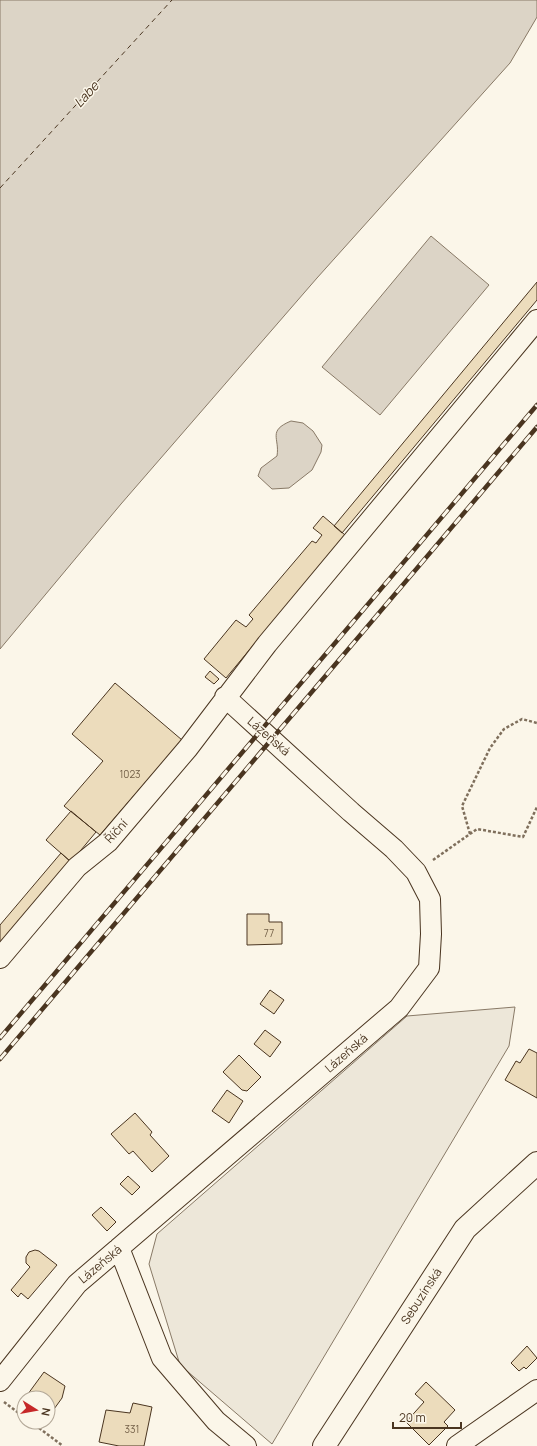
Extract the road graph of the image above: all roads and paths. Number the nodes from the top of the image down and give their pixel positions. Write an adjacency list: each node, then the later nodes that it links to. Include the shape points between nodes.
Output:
1 (537, 320): 2 (street, Říční)
2 (225, 697): 6 (street, Lázeňská, via 394,848); 7 (street, Říční, via 188,748 108,842 77,867)
3 (537, 723): 5 (path, via 522,719 504,729 490,748 462,806)
4 (537, 807): 5 (path, via 523,837 476,829)
5 (470, 834): 6 (path)
6 (416, 872): 9 (street, Lázeňská, via 430,899 429,968 399,1008)
7 (0, 958)
8 (537, 1163): 17 (main road, Sebuzínská, via 464,1229)
9 (120, 1248): 10 (street, Lázeňská, via 77,1284); 16 (street, via 162,1358 216,1421)
10 (0, 1381)
11 (537, 1390): 18 (street)
12 (0, 1400): 13 (path)
13 (16, 1411)
14 (42, 1430): 15 (path)
15 (63, 1446)
16 (246, 1446)
17 (324, 1446)
18 (457, 1446)

